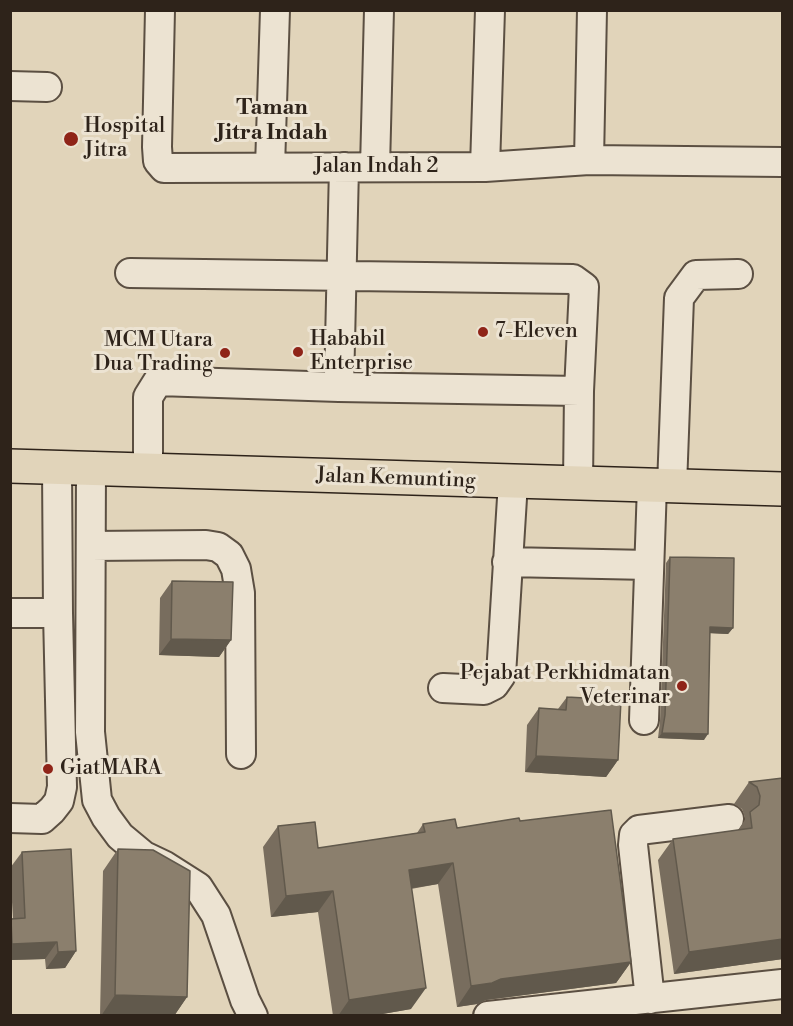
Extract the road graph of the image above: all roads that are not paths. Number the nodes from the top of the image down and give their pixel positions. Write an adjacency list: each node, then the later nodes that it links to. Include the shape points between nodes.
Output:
1 (160, 10): 10 (street, Jalan Indah 2, via 158,161 164,168)
2 (275, 10): 10 (street)
3 (379, 10): 12 (street)
4 (490, 10): 13 (street)
5 (592, 10): 8 (street)
6 (10, 86): 7 (street)
7 (46, 87)
8 (589, 160): 9 (street, Jalan Indah 2); 13 (street, Jalan Indah 2)
9 (783, 162)
10 (270, 167): 11 (street, Jalan Indah 2)
11 (344, 167): 12 (street, Jalan Indah 2); 16 (street)
12 (375, 167): 13 (street, Jalan Indah 2)
13 (485, 167)
14 (130, 273): 16 (street)
15 (738, 274): 25 (street, via 696,275 679,298)
16 (341, 277): 17 (street); 18 (street, via 573,279 584,287)
17 (339, 387): 18 (street); 22 (street, via 158,381 148,397)
18 (579, 391): 24 (street)
19 (10, 466): 20 (main road, Jalan Kemunting)
20 (57, 467): 21 (main road, Jalan Kemunting); 31 (street)
21 (91, 468): 22 (main road, Jalan Kemunting); 27 (street)
22 (148, 471): 23 (main road, Jalan Kemunting)
23 (513, 482): 24 (main road, Jalan Kemunting); 28 (street)
24 (578, 484): 25 (main road, Jalan Kemunting)
25 (662, 486): 26 (main road, Jalan Kemunting); 29 (street)
26 (783, 489)
27 (90, 546): 34 (street, via 206,545 229,555 240,593); 39 (street, via 90,732 97,800 120,836 144,856 198,887 216,915)
28 (507, 562): 29 (street); 32 (street, via 501,675 484,690)
29 (649, 565): 33 (street)
30 (10, 613): 31 (street)
31 (58, 613): 35 (street, via 62,787 59,801 42,819)
32 (444, 688)
33 (644, 720)
34 (241, 754)
35 (10, 818)
36 (729, 819): 38 (street, via 639,830 634,835)
37 (783, 984): 38 (street)
38 (642, 1005): 40 (street)
39 (253, 1016)
40 (488, 1016)

